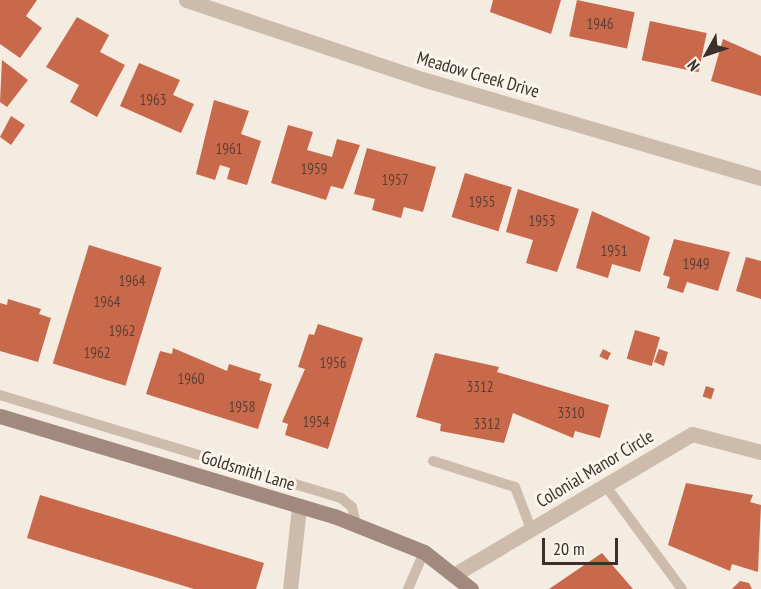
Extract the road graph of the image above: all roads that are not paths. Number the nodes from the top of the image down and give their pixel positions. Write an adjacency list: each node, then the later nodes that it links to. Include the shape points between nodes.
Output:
1 (186, 0): 2 (street, Meadow Creek Drive, via 411,76)
2 (761, 178)
3 (0, 394): 9 (lane, via 341,498 352,507)
4 (0, 416): 8 (street, Goldsmith Lane)
5 (761, 452): 7 (street, Colonial Manor Circle, via 692,434)
6 (433, 461): 10 (lane, via 515,487)
7 (605, 485): 10 (street, Colonial Manor Circle); 16 (lane)
8 (299, 507): 9 (street, Goldsmith Lane); 13 (street)
9 (356, 525): 11 (street, Goldsmith Lane)
10 (531, 530): 12 (street, Colonial Manor Circle)
11 (424, 552): 12 (street, Goldsmith Lane); 14 (lane)
12 (457, 573): 15 (street, Goldsmith Lane)
13 (290, 589)
14 (408, 589)
15 (471, 589)
16 (682, 589)

